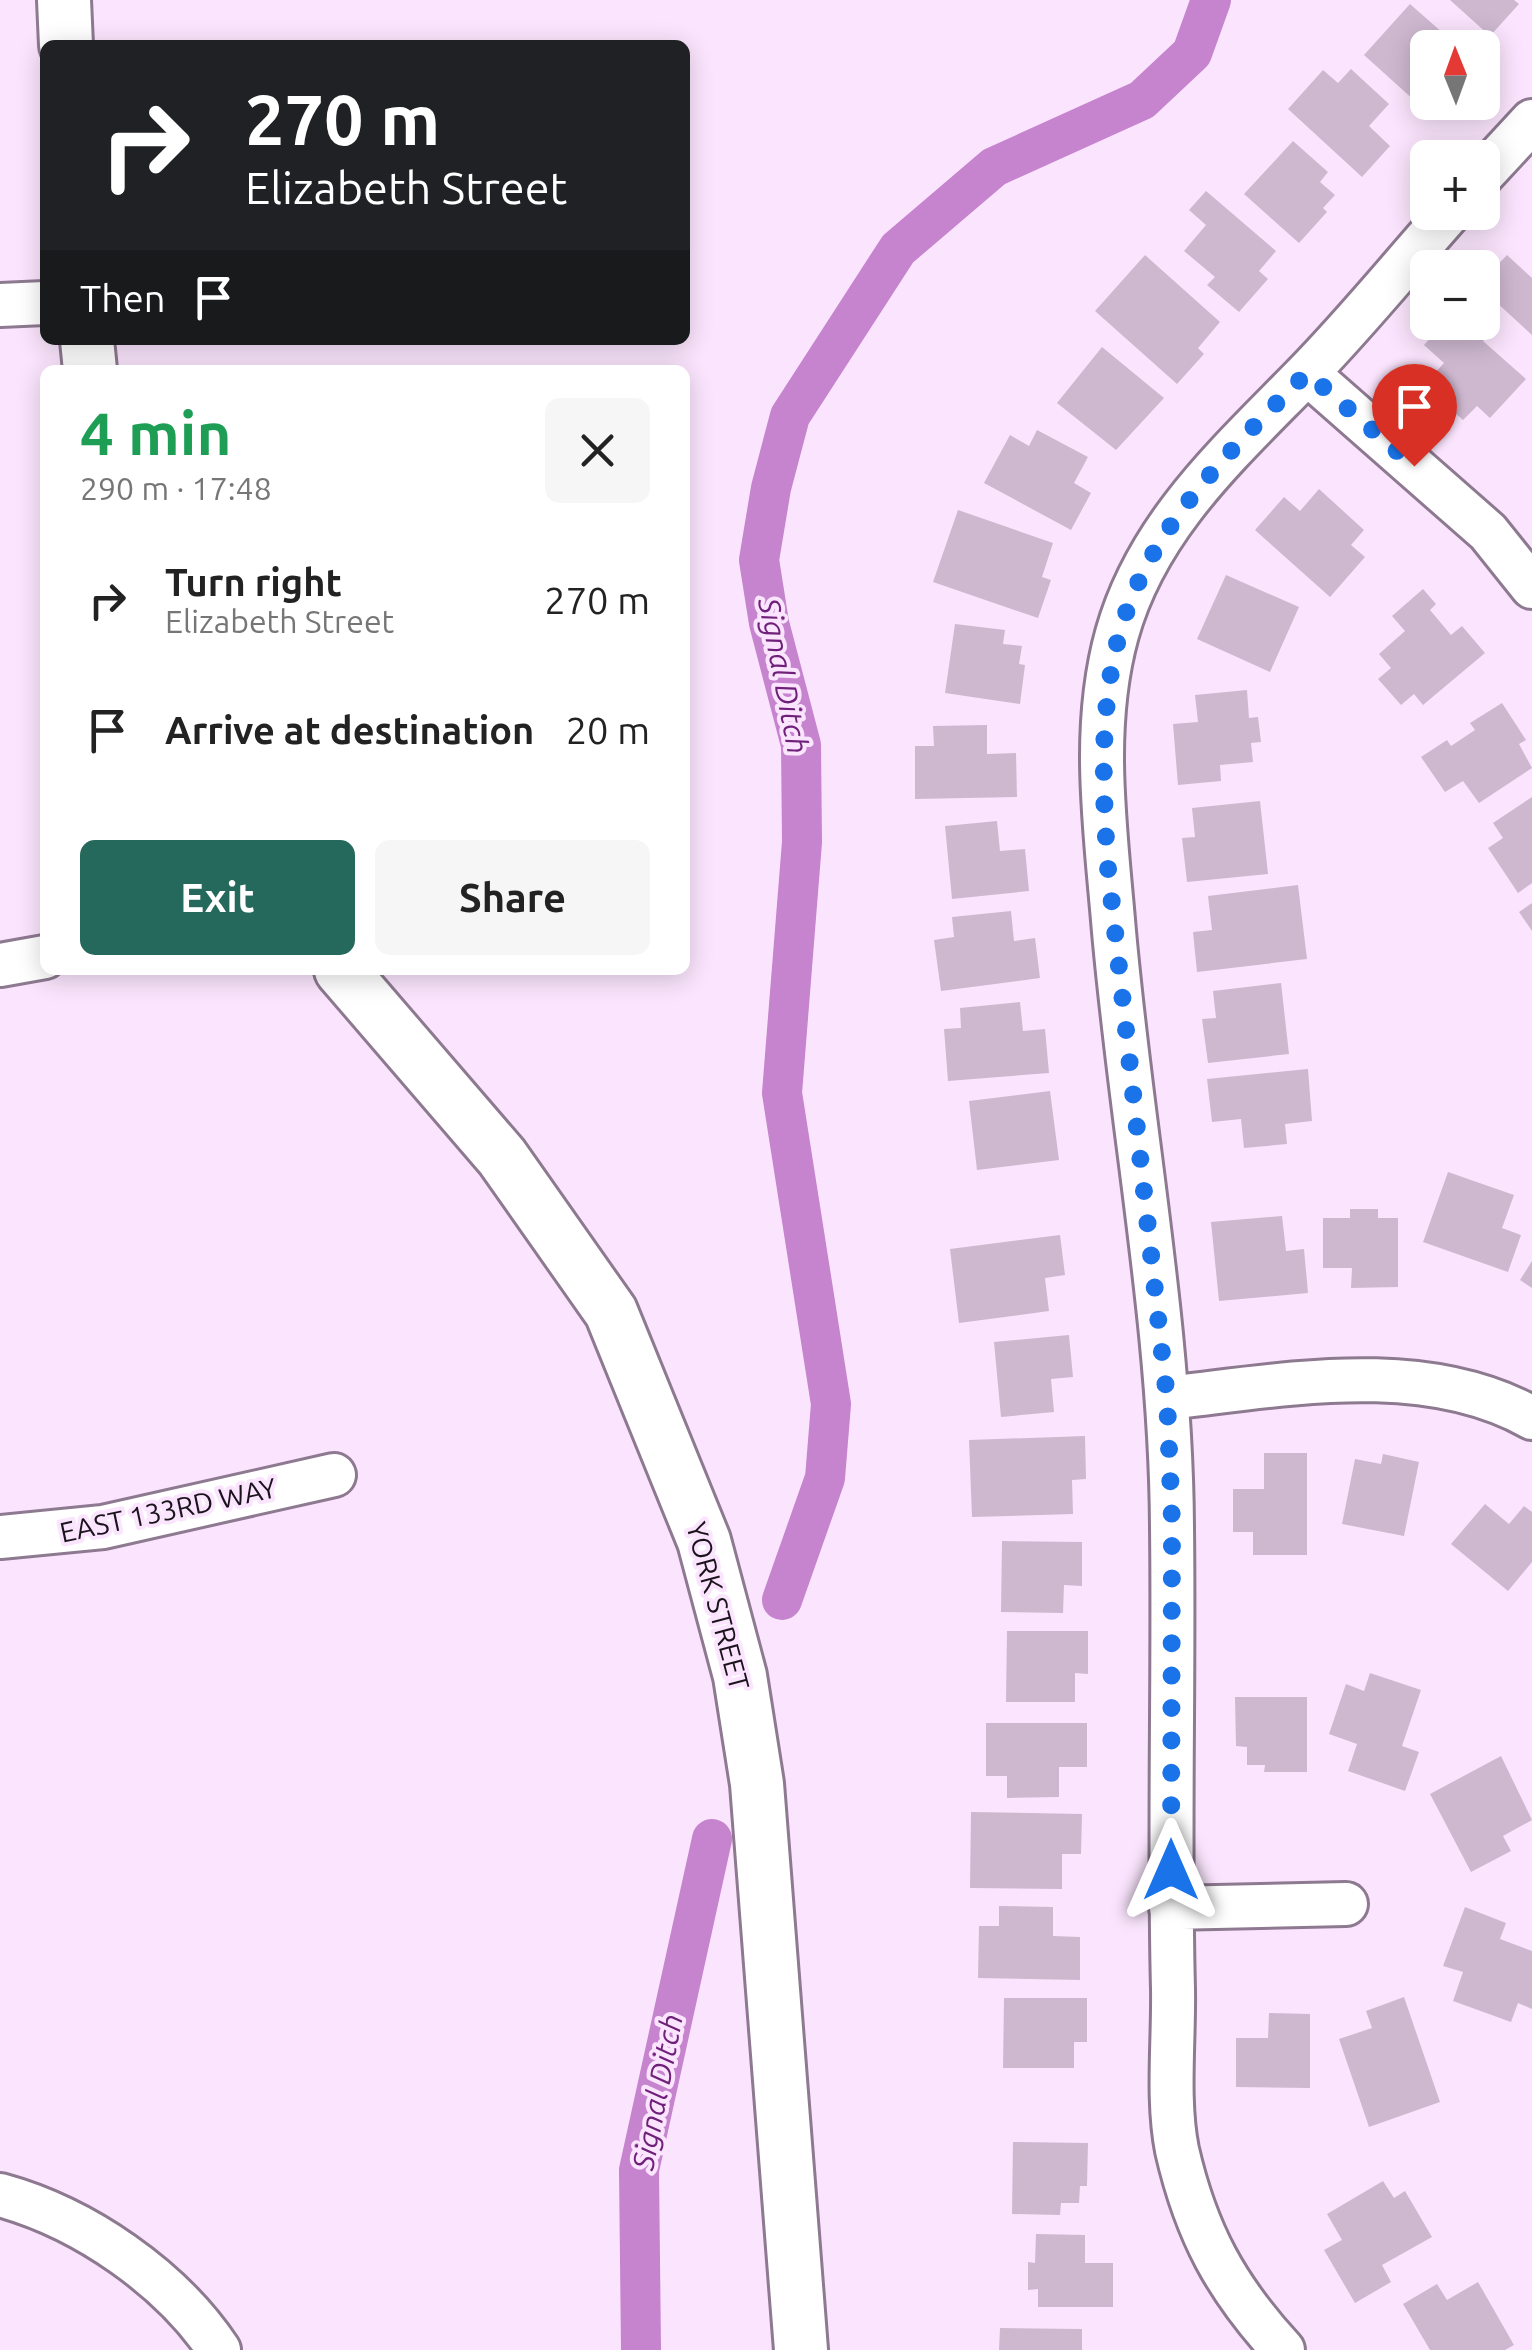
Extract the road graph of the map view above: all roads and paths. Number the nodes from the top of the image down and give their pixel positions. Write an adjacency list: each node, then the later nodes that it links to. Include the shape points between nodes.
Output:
1 (64, 0): 2 (street)
2 (66, 40)
3 (1532, 121): 4 (street)
4 (1500, 156)
5 (1434, 230): 8 (street)
6 (40, 303): 7 (street)
7 (0, 305)
8 (1307, 373): 9 (street, via 1488,532); 13 (street, via 1238,441 1165,532 1130,597 1108,678 1102,791 1108,868)
9 (1532, 587)
10 (40, 958): 11 (street)
11 (0, 964)
12 (345, 975): 21 (street, YORK STREET, via 502,1157 611,1312 704,1542 740,1676 758,1784)
13 (1167, 1398): 14 (street, via 1356,1380 1438,1387); 18 (street)
14 (1532, 1418)
15 (334, 1474): 16 (street, EAST 133RD WAY, via 103,1527)
16 (0, 1537)
17 (1346, 1904): 18 (street)
18 (1171, 1908): 22 (street, via 1176,2144 1216,2264 1240,2304)
19 (0, 2195): 20 (street, via 40,2208 113,2248 178,2301)
20 (219, 2350)
21 (801, 2350)
22 (1283, 2350)

